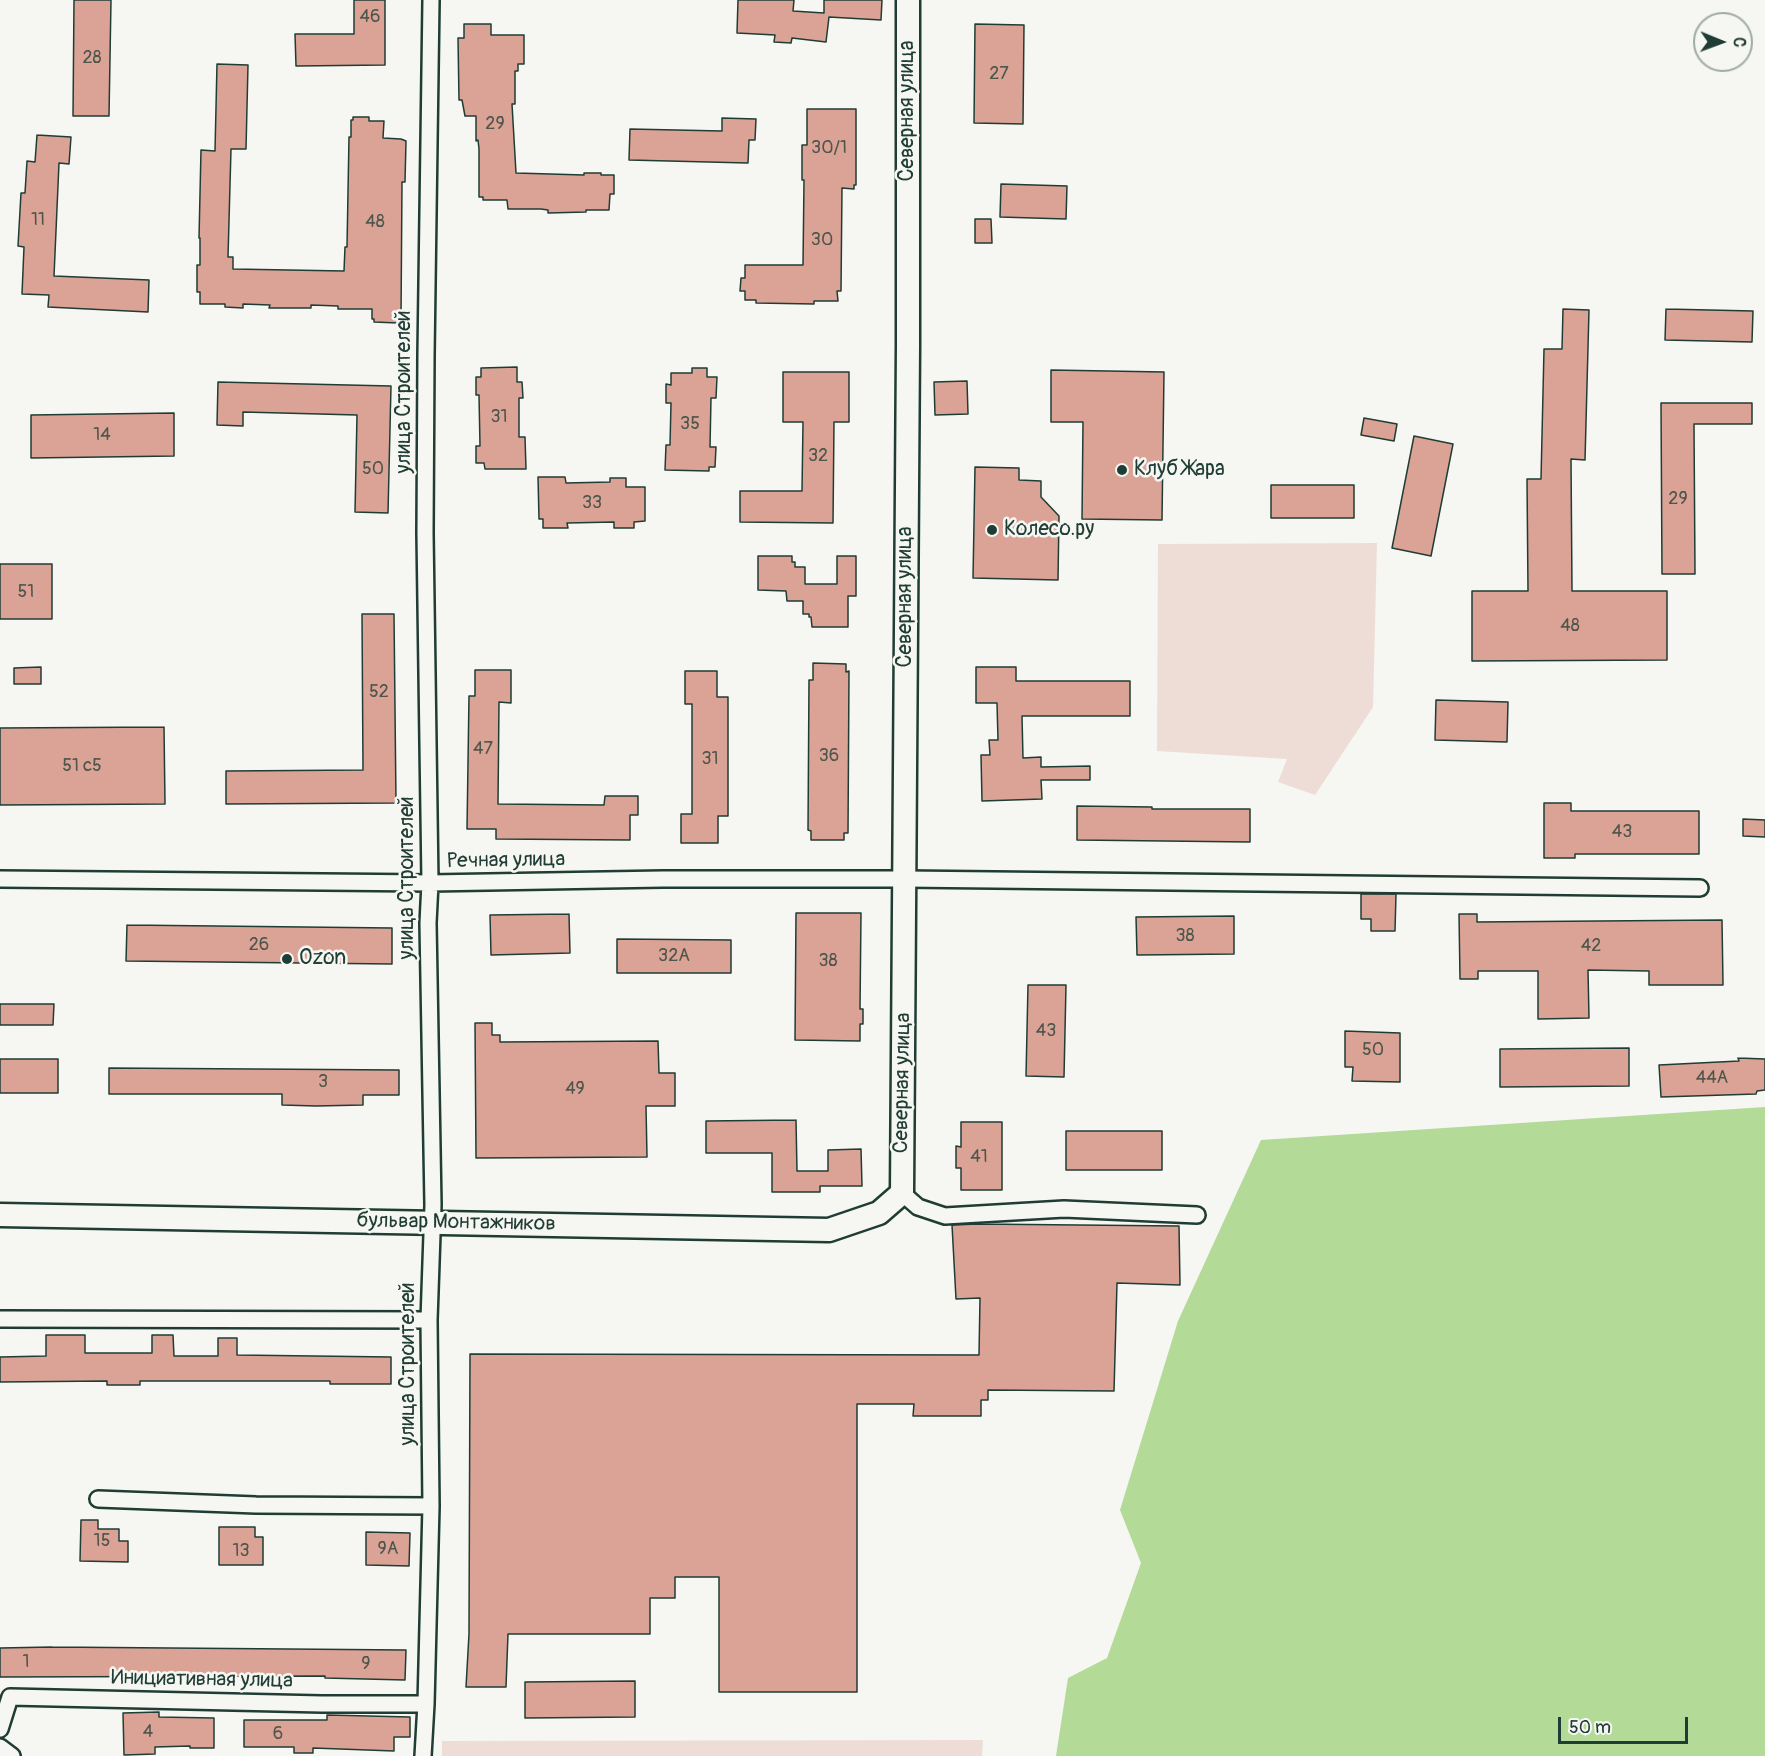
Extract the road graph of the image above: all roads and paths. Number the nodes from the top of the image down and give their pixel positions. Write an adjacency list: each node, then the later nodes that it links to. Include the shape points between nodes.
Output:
1 (430, 0): 5 (street, улица Строителей, via 426,355)
2 (908, 0): 4 (street, Северная улица)
3 (0, 879): 5 (street, Речная улица)
4 (905, 879): 5 (street, Речная улица); 6 (street, Речная улица); 7 (street, Северная улица)
5 (429, 884): 10 (street, улица Строителей)
6 (1700, 888)
7 (902, 1193): 9 (street, via 918,1207 945,1216 1064,1209); 10 (street, бульвар Монтажников, via 879,1212 829,1230)
8 (0, 1215): 10 (street, бульвар Монтажников)
9 (1197, 1215)
10 (432, 1223): 12 (street, улица Строителей)
11 (0, 1319): 12 (street)
12 (429, 1320): 14 (street, улица Строителей)
13 (98, 1498): 14 (street, via 256,1505)
14 (431, 1506): 15 (street, улица Строителей)
15 (426, 1704): 16 (street, Инициативная улица, via 10,1697); 19 (street, улица Строителей)
16 (0, 1729)
17 (0, 1747): 18 (street)
18 (12, 1756)
19 (423, 1756)

